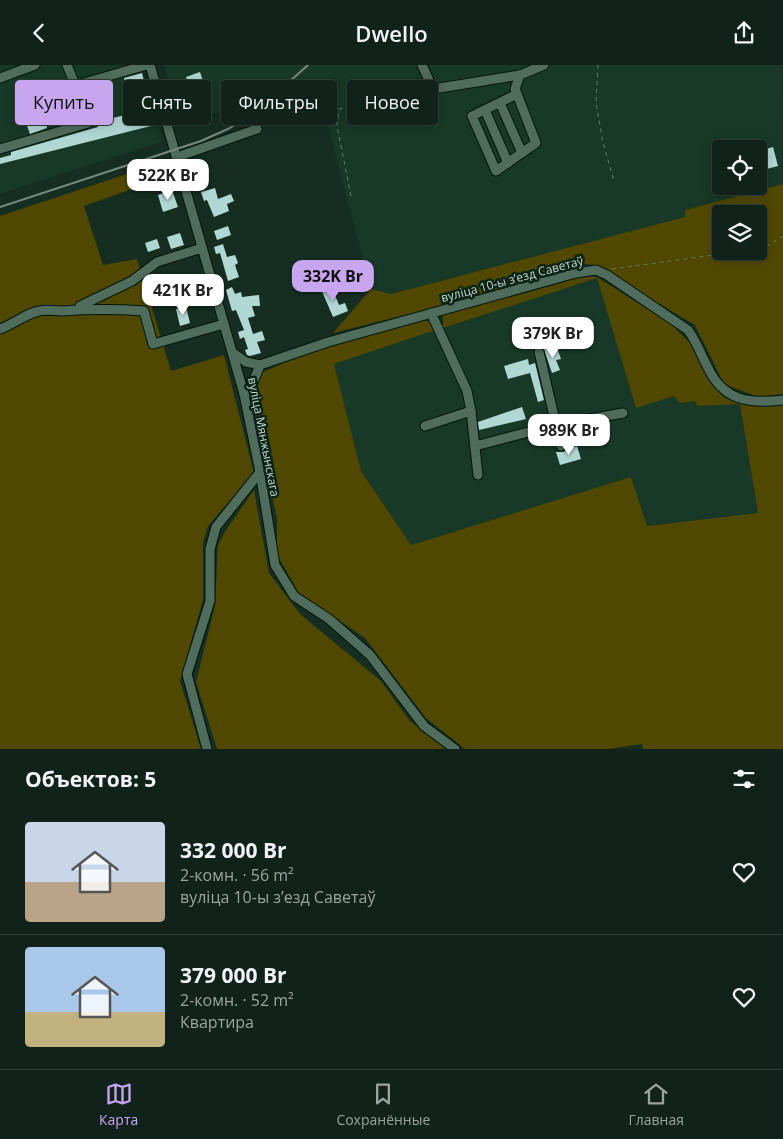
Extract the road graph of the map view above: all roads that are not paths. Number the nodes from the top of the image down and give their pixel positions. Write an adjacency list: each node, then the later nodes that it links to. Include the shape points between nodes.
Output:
1 (35, 65): 7 (street)
2 (67, 65): 8 (street)
3 (148, 65): 9 (street); 17 (street, вуліца Мянжынскага)
4 (422, 65): 6 (street, via 433,89)
5 (544, 65): 6 (street)
6 (520, 75): 10 (street, via 515,89)
7 (0, 78)
8 (74, 80)
9 (94, 80)
10 (517, 94): 11 (street); 16 (street, via 536,143)
11 (500, 103): 12 (street); 16 (street)
12 (485, 110): 18 (street); 18 (street, via 472,117 496,171)
13 (81, 125): 15 (street)
14 (257, 129): 17 (street)
15 (0, 149)
16 (522, 153): 18 (street)
17 (177, 157): 19 (street, вуліца Мянжынскага)
18 (508, 163)
19 (202, 248): 20 (street, via 157,262 105,296); 22 (street, вуліца Мянжынскага)
20 (60, 311): 22 (street, via 89,308 144,311 153,344); 23 (street, via 41,310)
21 (431, 313): 26 (street, вуліца 10-ы зʼезд Саветаў, via 328,341); 28 (street, вуліца 10-ы зʼезд Саветаў, via 596,270 688,330 717,383 733,396 758,403); 29 (street, via 467,391)
22 (224, 324): 25 (street, вуліца Мянжынскага)
23 (0, 329)
24 (539, 352): 31 (street)
25 (233, 353): 26 (street, via 246,362); 27 (street, вуліца Мянжынскага)
26 (260, 365): 27 (street, via 252,385)
27 (244, 394): 35 (street, вуліца Мянжынскага)
28 (783, 400)
29 (471, 411): 32 (street); 33 (street)
30 (623, 413): 31 (street)
31 (556, 425): 33 (street); 34 (street)
32 (426, 426)
33 (475, 446): 36 (street)
34 (561, 446)
35 (260, 473): 37 (street, via 216,527 210,549 210,601 187,674); 38 (street, вуліца Мянжынскага, via 275,565 294,596 329,619 370,655 424,726)
36 (478, 475)
37 (207, 749)
38 (455, 749)

